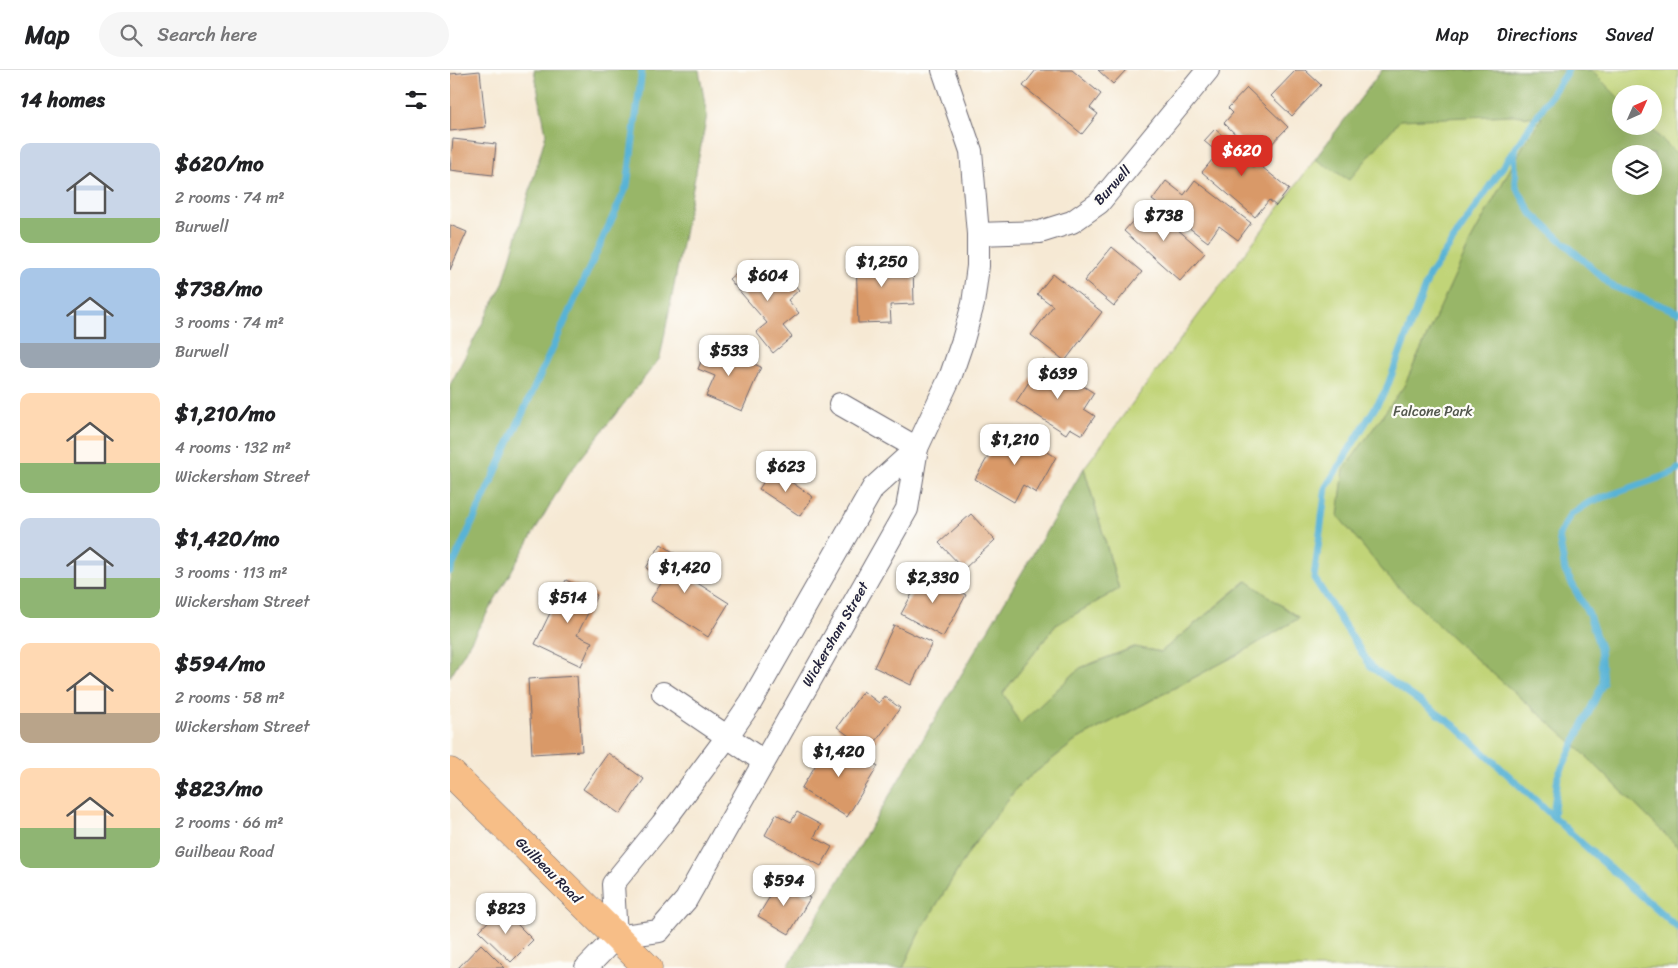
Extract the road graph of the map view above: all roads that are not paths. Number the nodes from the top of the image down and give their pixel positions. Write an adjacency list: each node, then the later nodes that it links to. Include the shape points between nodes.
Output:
1 (943, 70): 3 (street, Wickersham Street, via 971,151)
2 (1208, 70): 3 (street, Burwell, via 1099,203 1072,222 1040,232)
3 (978, 234): 5 (street, Wickersham Street, via 973,304 963,340 951,375)
4 (840, 404): 5 (street)
5 (917, 448): 7 (street, Wickersham Street, via 873,488 751,702); 8 (street, Wickersham Street, via 907,509)
6 (663, 693): 7 (street)
7 (727, 736): 8 (street); 10 (street, Wickersham Street, via 613,884)
8 (763, 761): 10 (street, Wickersham Street, via 686,900 659,931)
9 (450, 772): 10 (main road, Guilbeau Road)
10 (616, 937): 11 (street); 12 (main road, Guilbeau Road)
11 (586, 968)
12 (648, 968)

